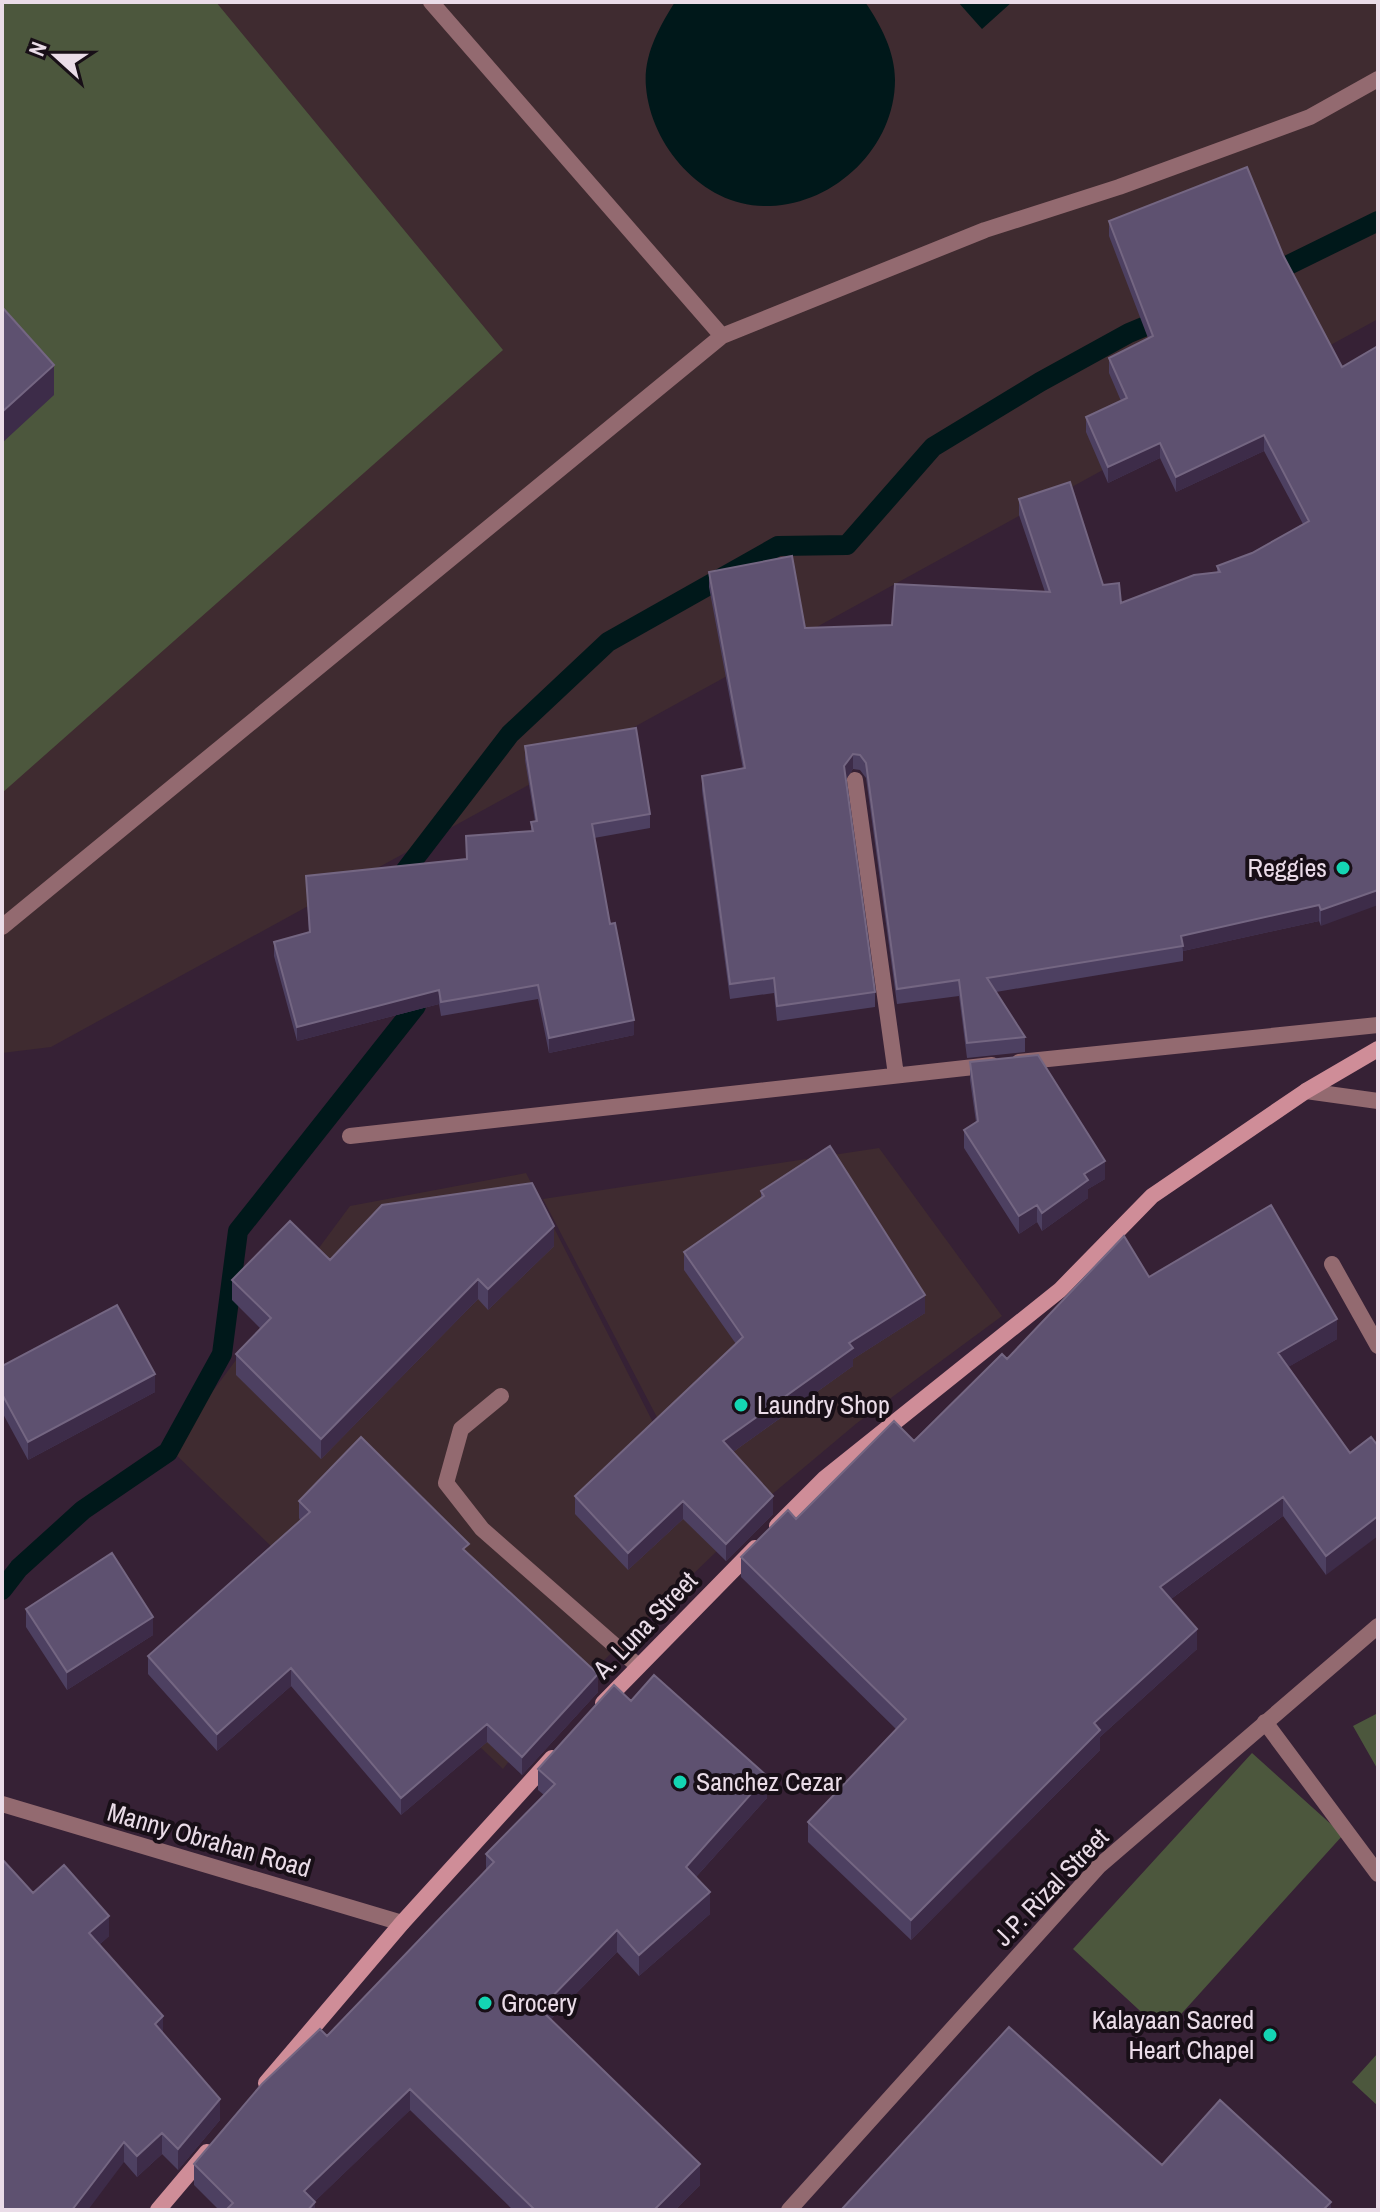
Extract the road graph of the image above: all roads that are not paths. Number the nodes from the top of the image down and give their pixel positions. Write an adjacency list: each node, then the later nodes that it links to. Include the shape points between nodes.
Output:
1 (431, 2): 3 (street)
2 (1378, 79): 3 (street, via 1310,117 985,230)
3 (722, 336): 5 (street)
4 (855, 780): 8 (street)
5 (2, 927)
6 (1378, 1025): 8 (street)
7 (1378, 1049): 9 (street, A. Luna Street)
8 (896, 1075): 11 (street)
9 (1306, 1091): 10 (street); 16 (street, A. Luna Street, via 1152,1196 1060,1290 825,1478)
10 (1378, 1101)
11 (350, 1136)
12 (1332, 1264): 13 (street)
13 (1378, 1346)
14 (501, 1396): 16 (street, via 461,1429 446,1483 482,1529)
15 (1378, 1626): 18 (street, J.P. Rizal Street)
16 (637, 1665): 17 (street, A. Luna Street)
17 (588, 1719)
18 (1265, 1722): 21 (street); 26 (street, J.P. Rizal Street, via 1099,1866)
19 (568, 1741): 22 (street)
20 (2, 1804): 22 (street, Manny Obrahan Road)
21 (1378, 1874)
22 (402, 1923): 23 (street)
23 (249, 2102)
24 (219, 2138): 25 (street)
25 (158, 2210)
26 (789, 2210)

